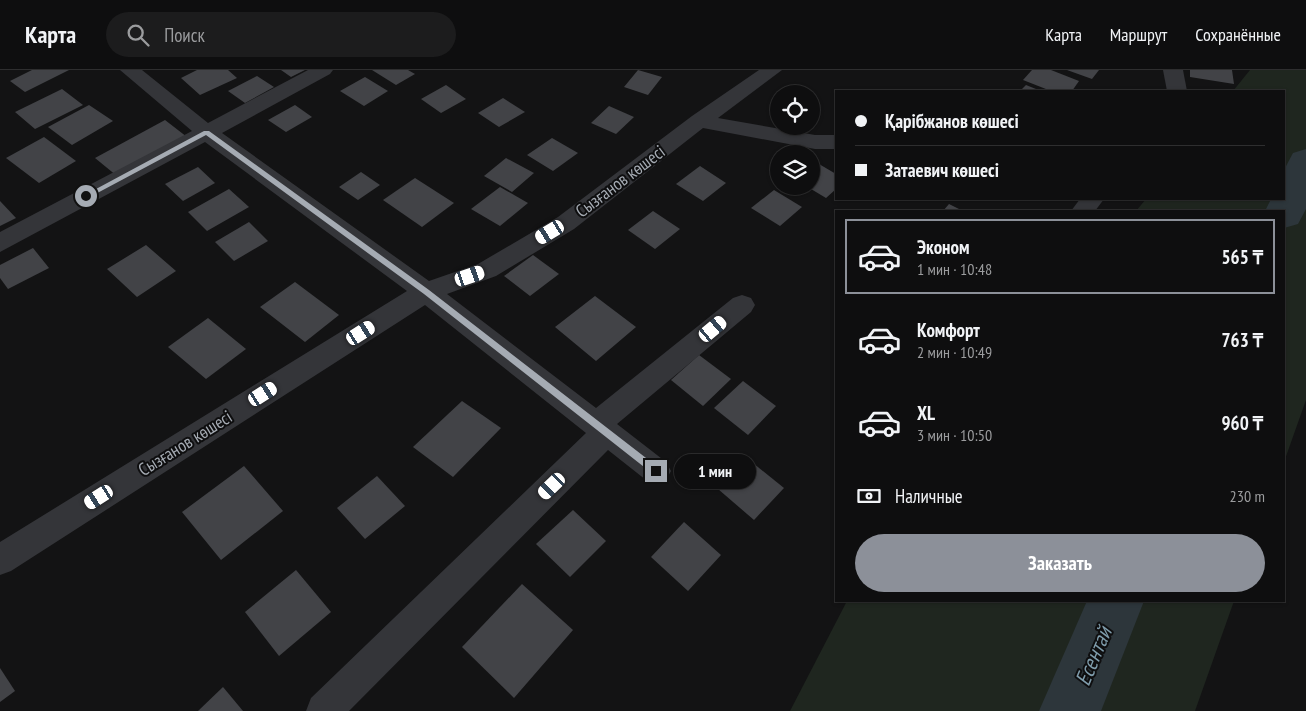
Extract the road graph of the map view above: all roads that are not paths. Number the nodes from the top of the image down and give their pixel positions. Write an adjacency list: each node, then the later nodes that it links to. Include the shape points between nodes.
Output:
1 (130, 70): 7 (street)
2 (323, 70): 7 (street)
3 (772, 70): 6 (street, Сызғанов көшесі)
4 (1173, 70): 5 (street)
5 (1177, 90)
6 (699, 121): 8 (street, via 816,142); 12 (street, Сызғанов көшесі, via 566,223 487,270)
7 (206, 132): 11 (street); 12 (street)
8 (835, 142)
9 (1092, 200): 10 (street)
10 (1083, 210)
11 (0, 242)
12 (426, 292): 14 (street); 16 (street, Сызғанов көшесі)
13 (742, 305): 14 (street)
14 (602, 428): 15 (street); 17 (street)
15 (656, 471)
16 (0, 560)
17 (324, 711)

